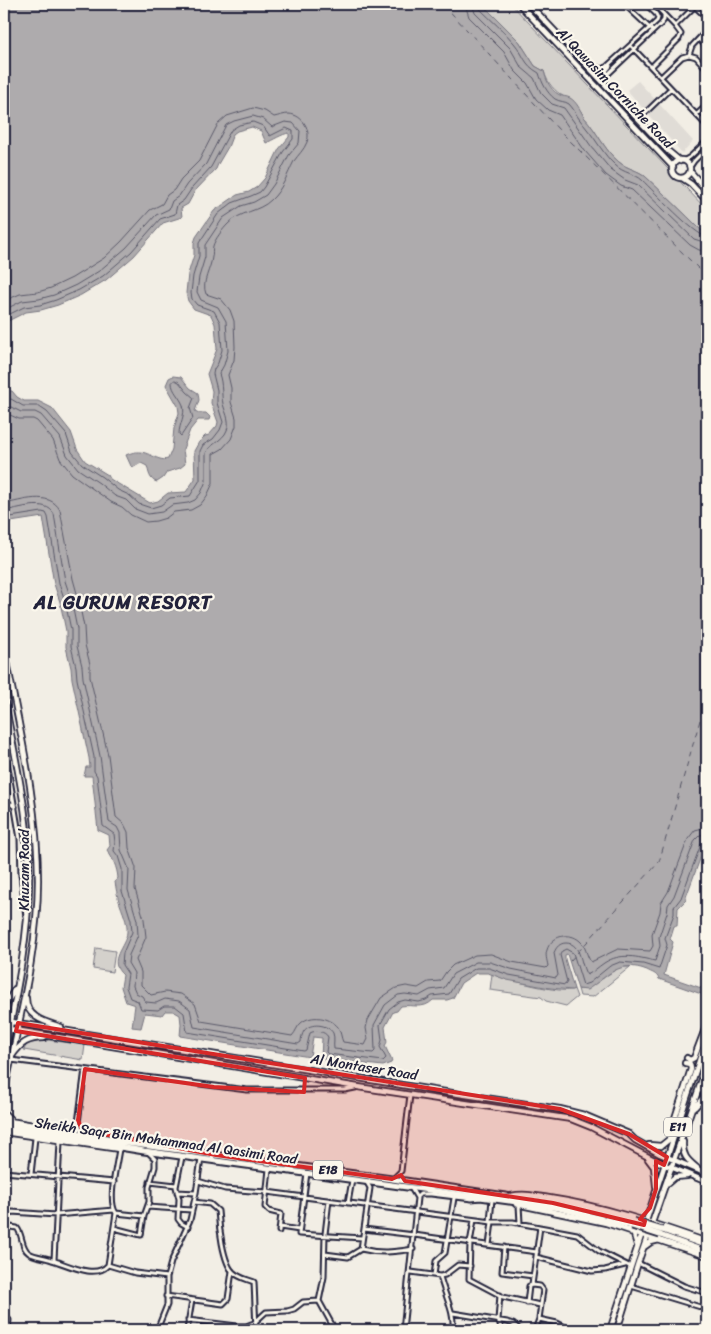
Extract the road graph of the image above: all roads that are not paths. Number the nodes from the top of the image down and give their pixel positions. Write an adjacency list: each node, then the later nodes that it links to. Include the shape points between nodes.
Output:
1 (519, 4): 33 (main road, Al Qawasim Corniche Road)
2 (529, 4): 24 (main road, Al Qawasim Corniche Road)
3 (624, 4): 10 (street)
4 (646, 4): 10 (street, via 658,18)
5 (654, 4): 7 (street)
6 (693, 5): 8 (street); 9 (street)
7 (664, 15): 9 (street); 12 (street, via 664,20)
8 (707, 18)
9 (675, 26): 19 (street, via 680,32 680,39)
10 (649, 27): 12 (street); 14 (street)
11 (707, 30): 13 (street)
12 (653, 31): 16 (street)
13 (699, 39): 15 (street); 17 (street)
14 (631, 46): 16 (street); 18 (street)
15 (707, 48)
16 (635, 49): 19 (street); 22 (street)
17 (689, 55): 21 (street, via 696,57); 23 (street, via 682,57)
18 (613, 61): 20 (street, via 602,69); 22 (street, via 605,72)
19 (651, 67): 23 (street)
20 (595, 68)
21 (707, 69)
22 (608, 74): 24 (street)
23 (661, 77): 25 (street)
24 (605, 84): 32 (main road, Al Qawasim Corniche Road)
25 (671, 88): 27 (street); 28 (street)
26 (707, 105): 27 (street)
27 (697, 114): 29 (street)
28 (642, 116)
29 (707, 126)
30 (707, 141): 32 (street)
31 (707, 148): 34 (street)
32 (681, 161): 33 (main road); 34 (main road, via 686,162)
33 (673, 167): 35 (main road, via 674,175)
34 (690, 169): 35 (main road); 36 (main road)
35 (682, 178): 37 (main road)
36 (707, 191)
37 (707, 201)
38 (4, 646): 46 (main road, Khuzam Road, via 35,824)
39 (4, 697): 45 (main road, Khuzam Road, via 24,810)
40 (4, 744): 41 (street)
41 (12, 795): 42 (street, via 10,800); 44 (street)
42 (4, 801)
43 (4, 805): 44 (street, via 12,804)
44 (15, 808): 47 (street)
45 (29, 884): 46 (main road, via 31,905); 47 (main road, Khuzam Road)
46 (37, 907): 49 (main road, Khuzam Road)
47 (26, 924): 48 (main road, Khuzam Road)
48 (18, 983): 50 (main road); 52 (main road, Khuzam Road)
49 (26, 987): 53 (main road, Khuzam Road); 58 (main road, via 26,1003 33,1016)
50 (4, 1008)
51 (4, 1020): 52 (street, Al Montaser Road)
52 (12, 1022): 53 (main road, Al Montaser Road); 56 (main road, Khuzam Road)
53 (18, 1023): 57 (main road, Khuzam Road); 58 (main road, Al Montaser Road)
54 (707, 1024): 80 (main road, via 694,1058 686,1060 691,1067 675,1118)
55 (4, 1028): 56 (street, Al Montaser Road)
56 (10, 1029): 57 (main road, Al Montaser Road); 61 (main road, Khuzam Road)
57 (16, 1030): 59 (main road, Al Montaser Road); 62 (main road, Khuzam Road)
58 (76, 1032): 72 (main road, Al Montaser Road)
59 (52, 1037): 62 (main road, via 25,1041); 66 (main road, Al Montaser Road)
60 (707, 1039): 67 (main road, via 695,1085); 80 (main road, E11)
61 (4, 1057)
62 (11, 1058): 64 (street); 69 (main road, Khuzam Road)
63 (707, 1066): 65 (street); 67 (main road, E11)
64 (85, 1069): 66 (street, via 247,1090 345,1090); 79 (street, via 78,1123)
65 (707, 1082)
66 (358, 1087): 70 (main road, Al Montaser Road)
67 (699, 1090): 68 (street); 74 (main road, E11)
68 (707, 1093)
69 (4, 1094)
70 (410, 1095): 75 (main road, Al Montaser Road); 98 (street)
71 (707, 1098): 74 (main road, via 697,1103)
72 (572, 1111): 75 (main road, via 569,1116); 83 (main road, Al Montaser Road, via 629,1134)
73 (4, 1113): 77 (main road)
74 (690, 1114): 81 (main road, E11)
75 (555, 1116): 86 (main road, Al Montaser Road, via 591,1127)
76 (4, 1120): 77 (main road)
77 (14, 1122): 79 (main road)
78 (5, 1129): 82 (main road, via 11,1134); 85 (highway, Sheikh Saqr Bin Mohammad Al Qasimi Road / E18); 88 (highway, Sheikh Saqr Bin Mohammad Al Qasimi Road / E18)
79 (86, 1133): 85 (main road)
80 (676, 1133): 83 (main road, via 658,1146); 91 (main road, E11)
81 (684, 1133): 94 (main road, E11); 99 (main road, via 684,1154 688,1162)
82 (35, 1138): 84 (main road); 102 (street)
83 (635, 1140): 91 (main road, Al Montaser Road)
84 (60, 1142): 87 (main road); 105 (street)
85 (146, 1145): 107 (highway, Sheikh Saqr Bin Mohammad Al Qasimi Road / E18)
86 (632, 1148): 95 (main road, Al Montaser Road); 119 (main road, via 650,1160)
87 (120, 1149): 88 (main road); 110 (street)
88 (146, 1151): 89 (highway, Sheikh Saqr Bin Mohammad Al Qasimi Road / E18); 92 (street)
89 (160, 1153): 90 (highway, Sheikh Saqr Bin Mohammad Al Qasimi Road / E18); 92 (street)
90 (182, 1156): 93 (highway, Sheikh Saqr Bin Mohammad Al Qasimi Road / E18); 115 (street)
91 (667, 1157): 94 (main road, Al Montaser Road); 95 (main road, E11)
92 (155, 1159): 111 (street, via 155,1171)
93 (201, 1159): 96 (highway, Sheikh Saqr Bin Mohammad Al Qasimi Road / E18); 112 (street)
94 (674, 1161): 97 (main road, E11); 99 (main road, Al Montaser Road)
95 (664, 1165): 97 (main road, Al Montaser Road); 119 (main road, E11)
96 (269, 1168): 101 (highway, Sheikh Saqr Bin Mohammad Al Qasimi Road / E18); 121 (street)
97 (672, 1168): 104 (main road, Al Montaser Road); 116 (main road, E11)
98 (401, 1171): 107 (street); 109 (street)
99 (700, 1171): 103 (main road, Al Montaser Road)
100 (4, 1172): 102 (street)
101 (308, 1172): 106 (highway, Sheikh Saqr Bin Mohammad Al Qasimi Road / E18); 124 (street)
102 (31, 1174): 105 (street)
103 (707, 1174)
104 (692, 1176): 113 (main road, Al Montaser Road); 116 (main road, via 675,1177)
105 (58, 1177): 110 (street); 141 (street)
106 (352, 1179): 108 (highway, Sheikh Saqr Bin Mohammad Al Qasimi Road / E18); 131 (street)
107 (392, 1179): 109 (highway, Sheikh Saqr Bin Mohammad Al Qasimi Road / E18)
108 (366, 1181): 114 (highway, Sheikh Saqr Bin Mohammad Al Qasimi Road / E18); 118 (street)
109 (404, 1181): 149 (highway, Sheikh Saqr Bin Mohammad Al Qasimi Road / E18, via 588,1209)
110 (114, 1182): 138 (street)
111 (150, 1182): 115 (street); 134 (street)
112 (198, 1182): 121 (street, via 227,1189); 123 (street)
113 (707, 1182)
114 (376, 1183): 117 (highway, Sheikh Saqr Bin Mohammad Al Qasimi Road / E18); 118 (street)
115 (176, 1184): 120 (street)
116 (665, 1186): 140 (main road, E11)
117 (410, 1187): 122 (highway, Sheikh Saqr Bin Mohammad Al Qasimi Road / E18); 126 (street)
118 (370, 1188): 133 (street)
119 (656, 1189): 135 (main road, E11)
120 (177, 1192): 123 (street); 136 (street)
121 (267, 1192): 124 (street); 155 (street, via 266,1209 281,1214 279,1229)
122 (434, 1192): 125 (highway, Sheikh Saqr Bin Mohammad Al Qasimi Road / E18); 126 (street, via 420,1194); 127 (street)
123 (196, 1193): 130 (street)
124 (304, 1197): 129 (street); 155 (street)
125 (481, 1197): 127 (street, via 474,1200); 128 (highway, Sheikh Saqr Bin Mohammad Al Qasimi Road / E18)
126 (417, 1198): 139 (street)
127 (454, 1198): 144 (street)
128 (494, 1199): 132 (main road); 147 (street); 149 (highway, Sheikh Saqr Bin Mohammad Al Qasimi Road / E18)
129 (329, 1200): 131 (street); 158 (street)
130 (194, 1202): 137 (street); 183 (street, via 210,1204 218,1212)
131 (348, 1203): 133 (street)
132 (519, 1205): 148 (street); 149 (main road)
133 (369, 1206): 139 (street); 156 (street)
134 (148, 1207): 136 (street); 143 (street)
135 (650, 1208): 146 (main road, E11); 149 (main road)
136 (179, 1209): 137 (street); 152 (street, via 179,1221)
137 (191, 1210): 152 (street)
138 (115, 1211): 141 (street); 143 (street); 154 (street)
139 (416, 1212): 144 (street); 160 (street)
140 (656, 1213): 150 (main road, E11); 157 (main road)
141 (56, 1215): 142 (street, via 12,1212); 178 (street)
142 (4, 1216)
143 (144, 1216): 154 (street, via 141,1235)
144 (451, 1217): 145 (street); 163 (street)
145 (474, 1220): 147 (street); 165 (street)
146 (645, 1221): 149 (main road); 150 (main road); 159 (main road, E11)
147 (491, 1222): 148 (street); 166 (street)
148 (520, 1223): 153 (street)
149 (632, 1223): 157 (highway, Sheikh Saqr Bin Mohammad Al Qasimi Road / E18, bridge); 159 (main road); 169 (main road)
150 (652, 1223): 157 (main road); 161 (main road, E11)
151 (4, 1226): 178 (street, via 17,1228 30,1254)
152 (188, 1227): 188 (street)
153 (540, 1227): 173 (street); 182 (street, via 576,1234)
154 (114, 1228): 180 (street)
155 (299, 1230): 158 (street, via 299,1234)
156 (364, 1230): 160 (street); 162 (street)
157 (661, 1233): 161 (main road); 164 (main road); 167 (highway, Sheikh Saqr Bin Mohammad Al Qasimi Road / E18); 170 (main road); 174 (highway, Sheikh Saqr Bin Mohammad Al Qasimi Road / E18); 176 (main road)
158 (325, 1234): 162 (street); 175 (street)
159 (641, 1234): 161 (main road); 169 (main road)
160 (414, 1235): 163 (street); 172 (street)
161 (648, 1236): 170 (main road)
162 (362, 1238): 171 (street)
163 (447, 1239): 165 (street); 185 (street, via 444,1253 436,1261)
164 (707, 1242)
165 (470, 1243): 166 (street); 181 (street)
166 (489, 1246): 168 (street)
167 (707, 1246)
168 (504, 1247): 173 (street); 187 (street, via 502,1272)
169 (637, 1248): 182 (main road)
170 (644, 1248): 179 (main road)
171 (361, 1249): 172 (street, via 386,1254); 175 (street, via 348,1256)
172 (413, 1249): 184 (street)
173 (537, 1252): 177 (street)
174 (707, 1252)
175 (325, 1254): 195 (street)
176 (707, 1256)
177 (536, 1257): 182 (street, via 592,1271); 187 (street)
178 (54, 1260): 180 (street, via 79,1270 103,1270)
179 (638, 1263): 190 (main road); 191 (street, via 684,1286)
180 (108, 1265): 188 (street)
181 (470, 1266): 186 (street, via 458,1265); 192 (street, via 469,1279)
182 (628, 1266): 217 (main road)
183 (232, 1271): 194 (street, via 225,1303); 201 (street, via 254,1282)
184 (411, 1272): 185 (street); 210 (street)
185 (434, 1275): 186 (street)
186 (440, 1276): 199 (street)
187 (533, 1276): 189 (street)
188 (167, 1277): 193 (street)
189 (532, 1285): 196 (street, via 529,1286); 197 (street, via 542,1288)
190 (631, 1286): 198 (street); 218 (main road)
191 (707, 1293)
192 (500, 1295): 196 (street); 204 (street)
193 (166, 1296): 194 (street); 205 (street, via 167,1305)
194 (192, 1300): 203 (street)
195 (318, 1301): 201 (street, via 303,1302 287,1311 266,1312); 209 (street)
196 (527, 1302): 197 (street)
197 (540, 1305): 202 (street)
198 (707, 1309)
199 (453, 1314): 204 (street); 211 (street)
200 (4, 1316): 206 (street, via 9,1320)
201 (257, 1319): 203 (street, via 242,1326); 208 (street)
202 (539, 1319): 214 (street); 216 (street)
203 (188, 1320): 207 (street)
204 (498, 1320): 212 (street); 213 (street, via 513,1324)
205 (158, 1329)
206 (8, 1330)
207 (187, 1330)
208 (256, 1330)
209 (335, 1330)
210 (404, 1330)
211 (453, 1330)
212 (502, 1330)
213 (520, 1330)
214 (535, 1330): 215 (street)
215 (542, 1330)
216 (571, 1330)
217 (610, 1330)
218 (617, 1330)

